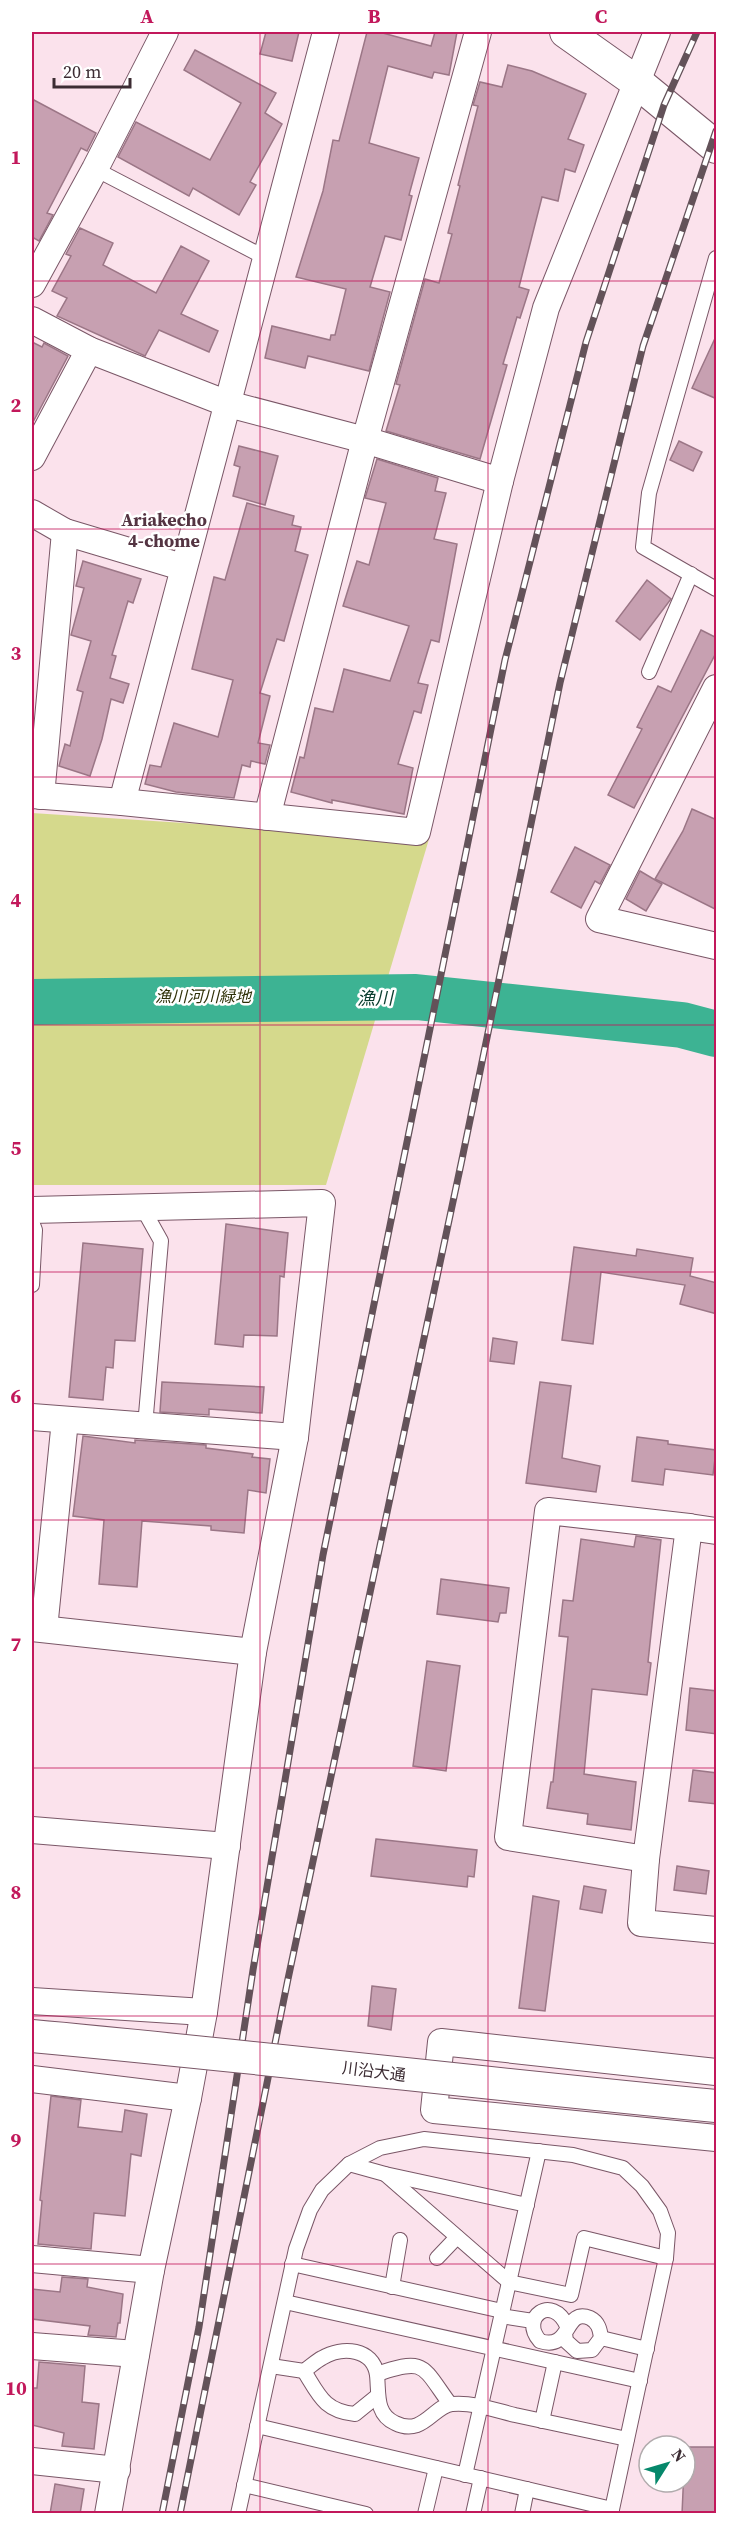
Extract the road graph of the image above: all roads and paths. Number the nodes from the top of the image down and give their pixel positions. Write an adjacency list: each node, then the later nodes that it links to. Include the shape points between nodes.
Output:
1 (165, 32): 8 (street)
2 (326, 32): 9 (street)
3 (478, 32): 16 (street)
4 (566, 32): 6 (street)
5 (657, 32): 6 (street)
6 (638, 83): 7 (street); 18 (street, via 546,308)
7 (717, 147)
8 (95, 168): 9 (lane); 12 (street)
9 (266, 258): 15 (street)
10 (717, 258): 11 (lane)
11 (714, 273): 22 (lane, via 649,493 643,547)
12 (32, 284)
13 (32, 320): 14 (street)
14 (89, 350): 15 (street); 17 (street)
15 (228, 404): 16 (street); 21 (street)
16 (364, 440): 18 (street); 28 (street)
17 (32, 457)
18 (500, 481): 28 (street, via 417,832)
19 (32, 513): 20 (street)
20 (65, 532): 21 (street); 26 (street)
21 (182, 567): 27 (street)
22 (691, 574): 23 (lane); 24 (lane)
23 (717, 589)
24 (649, 672)
25 (717, 688): 29 (street, via 599,919)
26 (36, 795): 27 (street)
27 (122, 802): 28 (street)
28 (267, 817)
29 (717, 946)
30 (142, 1207): 31 (street); 36 (lane, via 161,1241); 37 (street, via 322,1203)
31 (32, 1210)
32 (32, 1222): 33 (lane, via 36,1230)
33 (32, 1285)
34 (32, 1417): 35 (street)
35 (65, 1420): 36 (street); 40 (street)
36 (146, 1426): 37 (street)
37 (295, 1437): 41 (street)
38 (690, 1527): 39 (street); 44 (street); 44 (street, via 548,1511 508,1837)
39 (717, 1532)
40 (38, 1628): 41 (street)
41 (254, 1653): 43 (street)
42 (32, 1830): 43 (street)
43 (227, 1846): 47 (street)
44 (646, 1859): 45 (street, via 641,1923)
45 (717, 1930)
46 (32, 2001): 47 (street)
47 (204, 2012): 51 (street)
48 (32, 2036): 52 (street, 川沿大通, bridge)
49 (717, 2072): 53 (street, via 441,2042 434,2110)
50 (32, 2079): 51 (street)
51 (188, 2098): 64 (street)
52 (717, 2106)
53 (717, 2138)
54 (539, 2151): 55 (lane, via 424,2139 381,2148); 57 (lane); 61 (lane, via 623,2168 660,2211 668,2233)
55 (349, 2164): 56 (lane); 63 (lane, via 322,2190 310,2210)
56 (385, 2174): 57 (lane); 58 (lane)
57 (527, 2205): 65 (lane)
58 (457, 2237): 60 (lane); 65 (lane)
59 (400, 2240): 66 (lane)
60 (437, 2258)
61 (666, 2258): 65 (lane, via 584,2238 571,2295); 74 (lane)
62 (32, 2259): 64 (street)
63 (292, 2264): 66 (lane); 67 (lane)
64 (152, 2270): 75 (street)
65 (509, 2282): 68 (lane)
66 (392, 2287): 68 (lane)
67 (285, 2302): 73 (lane); 77 (lane)
68 (502, 2314): 69 (lane); 73 (lane)
69 (533, 2321): 70 (lane, via 538,2313 555,2310 563,2316); 70 (lane, via 540,2341 554,2342)
70 (566, 2329): 71 (lane, via 574,2318 584,2316 594,2320); 71 (lane, via 566,2341 577,2351 592,2350)
71 (601, 2338): 74 (lane)
72 (32, 2346): 75 (street)
73 (494, 2348): 76 (lane); 83 (lane)
74 (646, 2349): 80 (lane)
75 (136, 2354): 89 (street)
76 (555, 2362): 80 (lane); 84 (lane)
77 (271, 2366): 78 (lane); 85 (lane)
78 (304, 2371): 79 (lane, via 323,2357 354,2350 371,2361); 81 (lane, via 328,2407 343,2413 355,2414)
79 (376, 2374): 81 (lane); 82 (lane, via 402,2364 413,2365 428,2373)
80 (640, 2381): 86 (lane)
81 (376, 2397): 82 (lane, via 386,2417 407,2427 420,2424)
82 (450, 2404): 83 (lane)
83 (480, 2407): 84 (lane); 90 (lane)
84 (542, 2421): 86 (lane)
85 (257, 2427): 88 (lane); 92 (lane)
86 (627, 2439): 94 (lane)
87 (32, 2461): 89 (street)
88 (436, 2468): 90 (lane); 98 (lane)
89 (117, 2470): 95 (street)
90 (465, 2475): 91 (lane)
91 (481, 2478): 93 (lane); 99 (lane)
92 (244, 2485): 96 (lane); 97 (lane)
93 (527, 2489): 94 (lane); 100 (lane)
94 (611, 2512)
95 (108, 2514)
96 (238, 2514)
97 (366, 2514)
98 (425, 2514)
99 (473, 2514)
100 (522, 2514)

